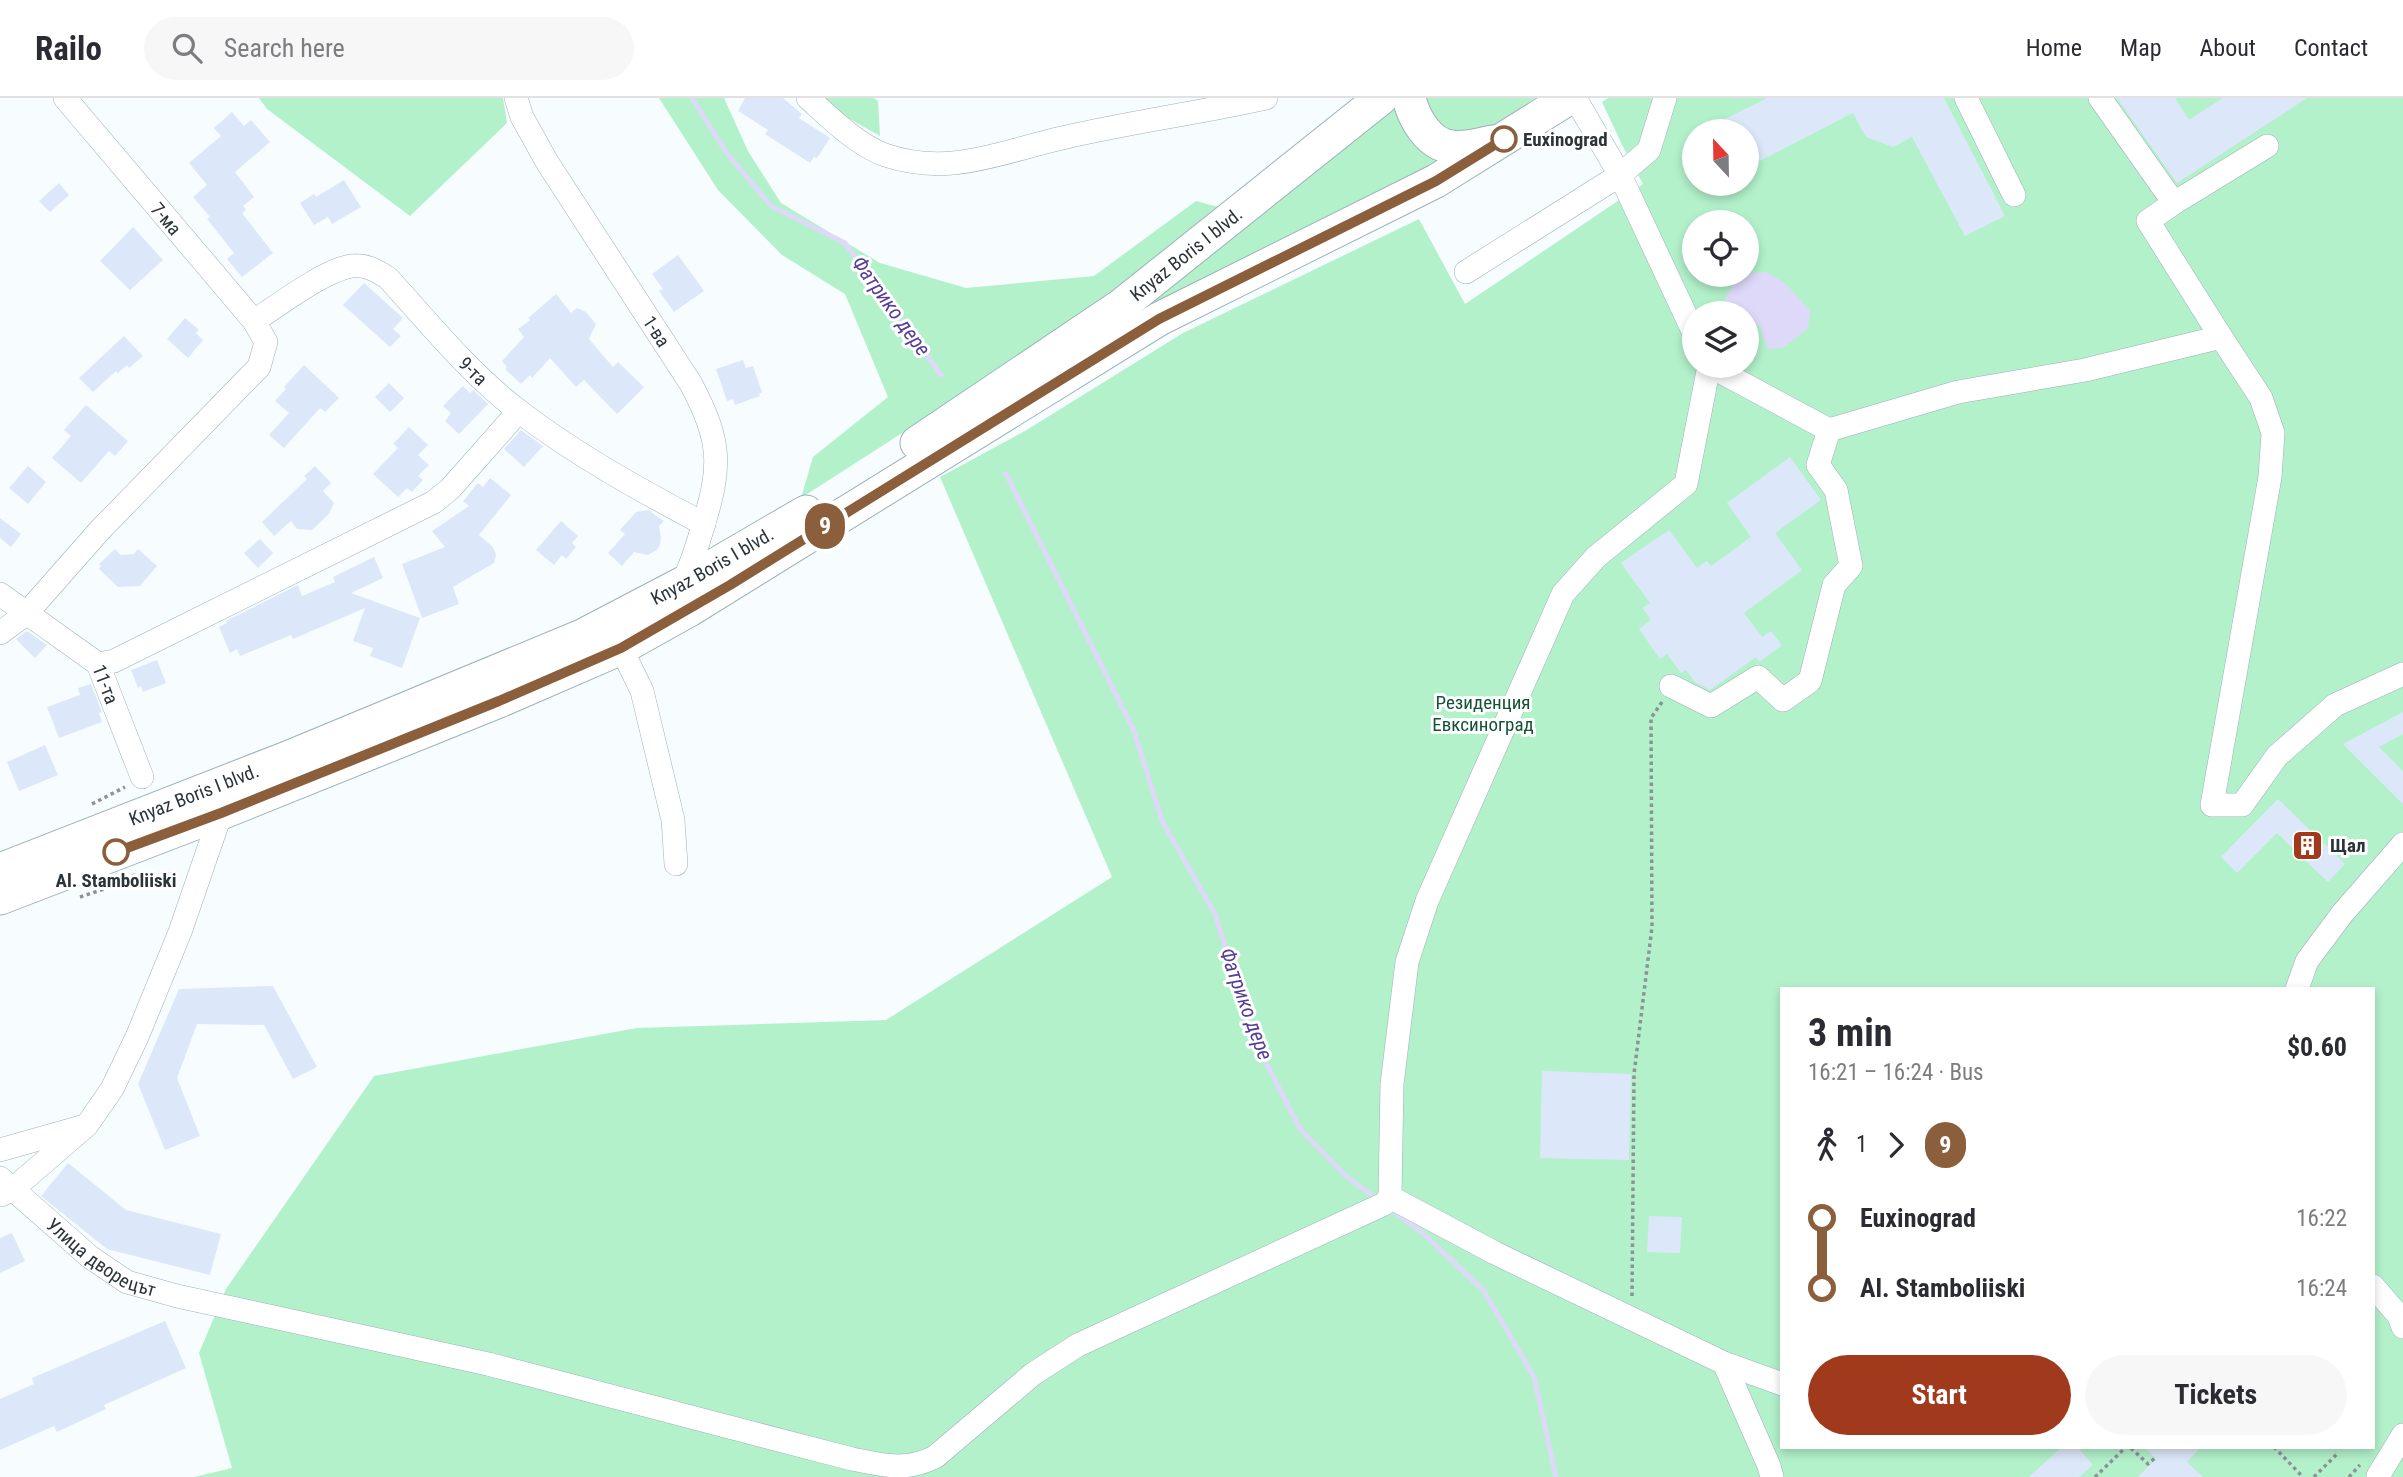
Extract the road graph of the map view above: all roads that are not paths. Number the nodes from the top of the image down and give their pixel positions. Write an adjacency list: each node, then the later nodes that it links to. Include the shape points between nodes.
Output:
1 (65, 98): 19 (street, 7-ма)
2 (516, 98): 25 (street, 1-ва, via 547,162 707,415 716,465)
3 (808, 98): 4 (street, via 848,134 883,155 929,164 965,163 1062,137)
4 (1266, 98)
5 (1381, 98): 26 (highway, Knyaz Boris I blvd., via 1122,305 842,490)
6 (1409, 98): 12 (highway, via 1418,121 1441,144 1452,148)
7 (1569, 98): 12 (highway, Knyaz Boris I blvd.)
8 (1575, 98): 14 (street)
9 (1665, 98): 14 (street, via 1649,150)
10 (1966, 98): 15 (street)
11 (2100, 98): 16 (street)
12 (1504, 139): 30 (highway, Knyaz Boris I blvd., via 1436,181 1159,319)
13 (2267, 146): 16 (street)
14 (1619, 175): 17 (street); 18 (street)
15 (2014, 195)
16 (2174, 203): 20 (street, via 2148,221)
17 (1466, 272)
18 (1682, 308)
19 (254, 321): 23 (street, 9-та, via 332,272 353,265 372,268 388,278 470,368); 28 (street, 7-ма, via 266,342 258,367 100,530)
20 (2221, 337): 24 (street, via 2085,370 1958,392); 32 (street, via 2261,398 2273,433 2270,477 2212,805 2242,806 2277,756 2335,705)
21 (1708, 378): 44 (street, via 1686,484 1596,557 1563,594 1427,901 1408,962 1392,1084)
22 (1732, 378): 24 (street)
23 (519, 411): 25 (street, 9-та, via 597,466); 31 (street, via 434,502 114,661)
24 (1829, 430): 33 (street, via 1818,465 1836,490 1851,566 1834,585 1810,681 1783,700 1758,677 1711,706)
25 (704, 524): 26 (street, 1-ва)
26 (682, 583): 38 (highway, Knyaz Boris I blvd., via 582,636 478,680)
27 (0, 594): 28 (street, 11-та)
28 (26, 614): 29 (street); 31 (street, 11-та)
29 (0, 634)
30 (621, 648): 35 (highway, Knyaz Boris I blvd.); 37 (street, via 642,691 673,820)
31 (98, 664): 34 (street, 11-та)
32 (2403, 674)
33 (1671, 686)
34 (142, 777)
35 (221, 813): 39 (highway, Knyaz Boris I blvd.); 41 (street, via 137,1037)
36 (2403, 844): 40 (street, via 2307,961)
37 (676, 864)
38 (0, 870)
39 (0, 898)
40 (2298, 987)
41 (87, 1125): 42 (street); 43 (street)
42 (0, 1150)
43 (4, 1187): 50 (street, Улица дворецът, via 127,1282 488,1364 852,1459 898,1467)
44 (1390, 1197): 47 (street); 50 (street, via 1384,1204 1078,1345 1033,1374)
45 (2375, 1288): 46 (street)
46 (2403, 1327)
47 (1724, 1363): 48 (street); 52 (street)
48 (1780, 1383)
49 (2403, 1435): 51 (street)
50 (936, 1467)
51 (2370, 1469)
52 (1772, 1477)

